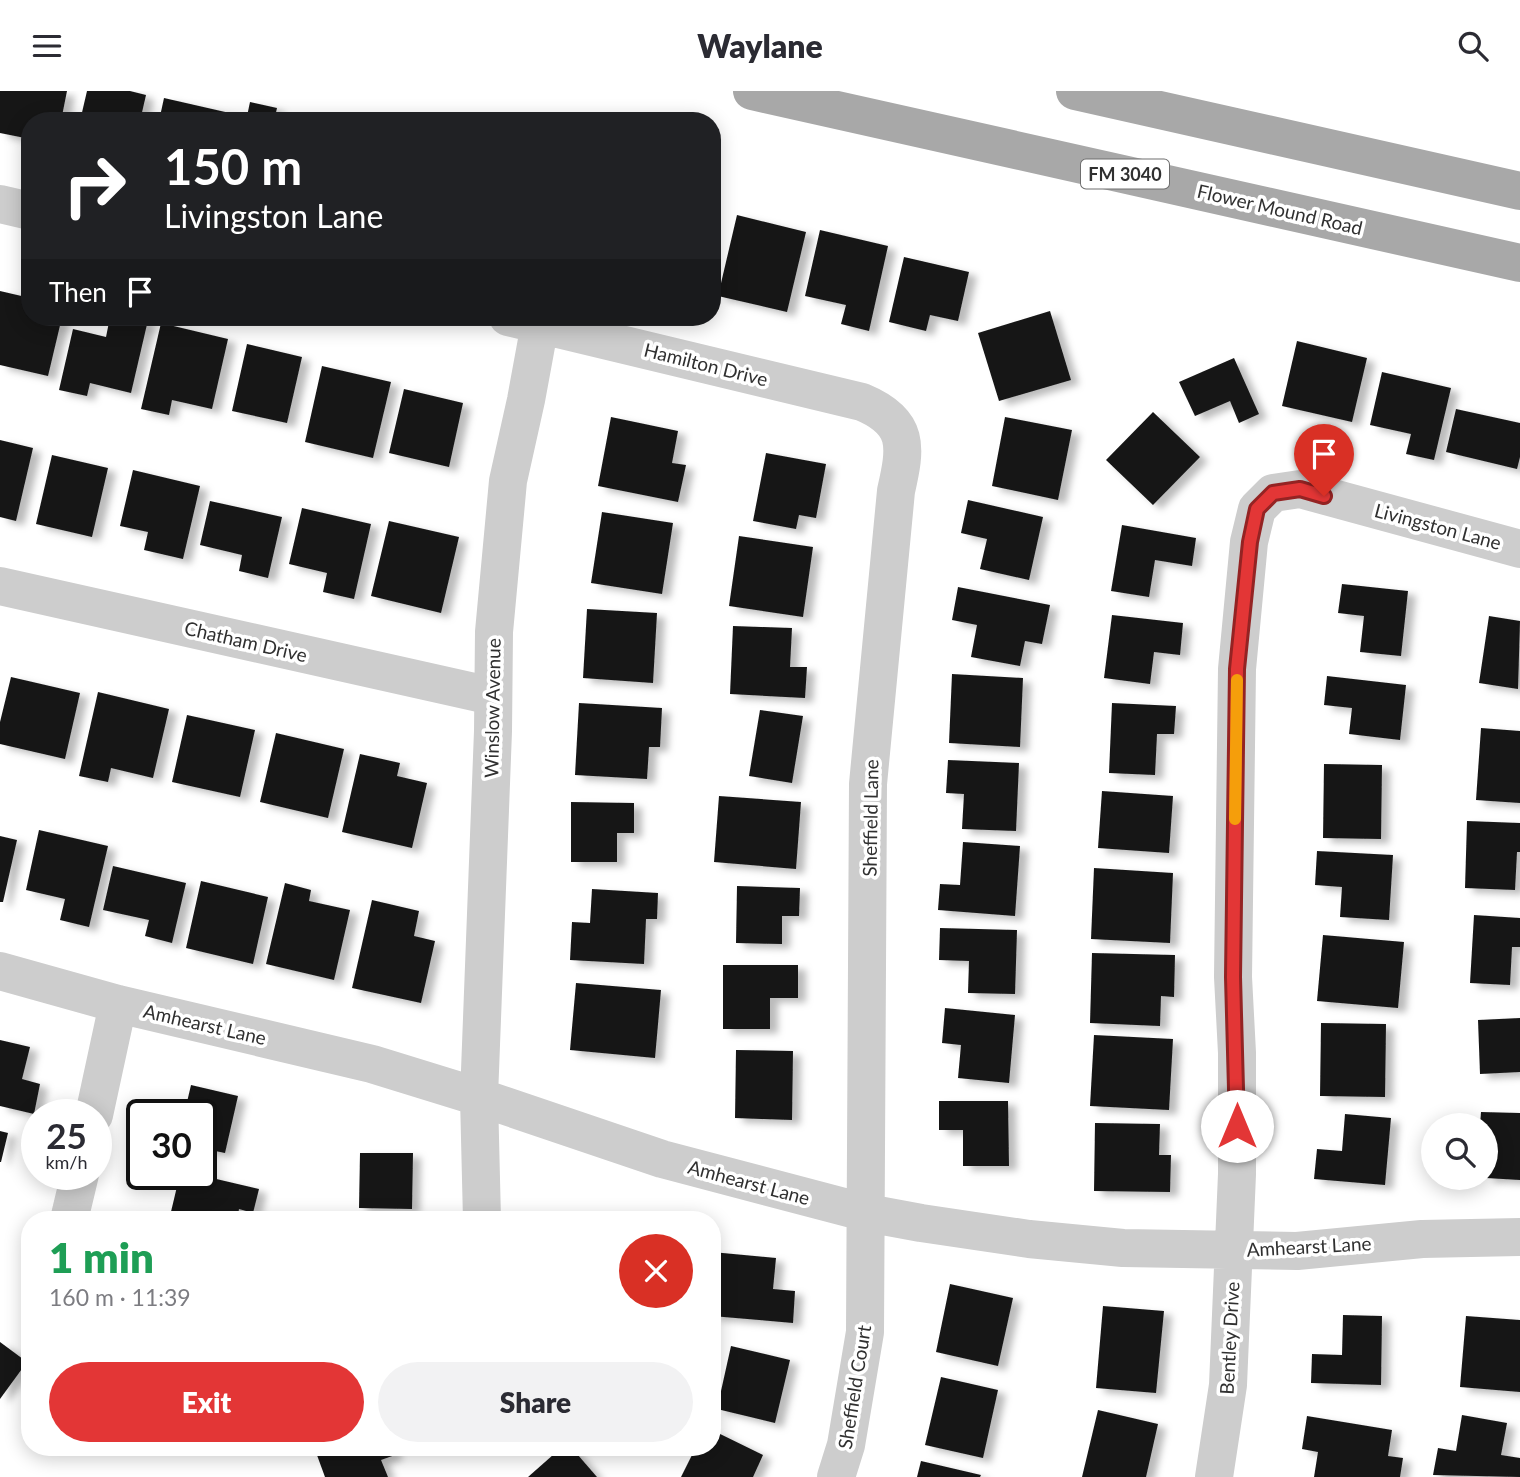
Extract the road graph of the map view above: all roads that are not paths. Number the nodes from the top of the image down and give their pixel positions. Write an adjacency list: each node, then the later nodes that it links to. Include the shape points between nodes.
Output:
1 (752, 91): 6 (main road, Flower Mound Road / FM 3040)
2 (1075, 91): 3 (main road)
3 (1520, 191)
4 (0, 204): 5 (street)
5 (21, 209)
6 (1520, 263)
7 (524, 326): 13 (street, Winslow Avenue, via 526,400 508,481)
8 (548, 326): 9 (street, Hamilton Drive, via 862,403 879,409)
9 (897, 427): 21 (street, Sheffield Lane, via 904,455 894,505 868,784)
10 (1273, 493): 11 (street, Livingston Lane, via 1300,489); 23 (street, Bentley Drive, via 1257,509 1250,542 1237,669)
11 (1520, 549)
12 (0, 586): 13 (street, Chatham Drive)
13 (492, 696): 16 (street, Winslow Avenue)
14 (0, 971): 15 (street, Amhearst Lane)
15 (118, 1004): 16 (street, Amhearst Lane, via 372,1064); 17 (street)
16 (479, 1097): 20 (street, Winslow Avenue); 21 (street, Amhearst Lane, via 662,1159)
17 (97, 1099)
18 (76, 1190): 19 (street)
19 (71, 1211)
20 (482, 1211)
21 (867, 1213): 23 (street, Amhearst Lane, via 1123,1248); 24 (street, Sheffield Court, via 865,1332 846,1445)
22 (1520, 1237): 23 (street, Amhearst Lane, via 1422,1239 1297,1251)
23 (1234, 1249): 25 (street, Bentley Drive, via 1228,1385)
24 (836, 1477)
25 (1214, 1477)

